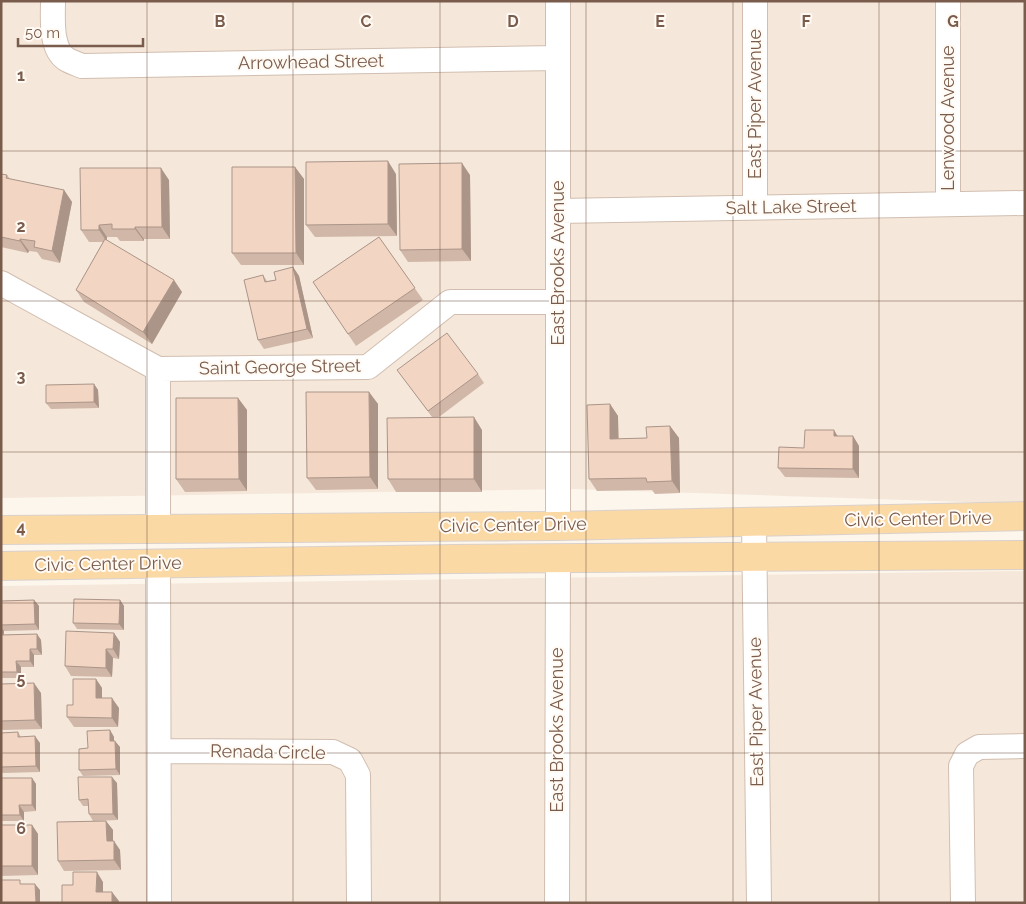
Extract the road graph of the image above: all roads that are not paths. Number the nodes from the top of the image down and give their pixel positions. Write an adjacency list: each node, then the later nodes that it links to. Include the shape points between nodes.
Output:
1 (53, 1): 5 (street, Arrowhead Street, via 56,44 65,58 82,66)
2 (558, 1): 5 (street, East Brooks Avenue)
3 (755, 1): 8 (street, East Piper Avenue)
4 (948, 1): 7 (street, Lenwood Avenue)
5 (558, 58): 9 (street, East Brooks Avenue)
6 (1025, 203): 7 (street, Salt Lake Street)
7 (948, 204): 8 (street, Salt Lake Street)
8 (755, 207): 9 (street, Salt Lake Street)
9 (558, 211): 11 (street, East Brooks Avenue)
10 (1, 283): 12 (street, Saint George Street)
11 (558, 302): 12 (street, Saint George Street, via 450,302 368,367); 16 (street, East Brooks Avenue)
12 (158, 369): 18 (street)
13 (1025, 516): 14 (main road, Civic Center Drive)
14 (754, 522): 15 (main road, Civic Center Drive); 21 (street, East Piper Avenue)
15 (613, 524): 16 (main road, Civic Center Drive); 22 (main road, via 609,538 568,542 562,545)
16 (558, 526): 17 (main road, Civic Center Drive); 23 (main road, via 530,543 470,544)
17 (270, 527): 18 (main road, Civic Center Drive); 24 (main road, via 171,547 161,554)
18 (158, 528): 19 (main road, Civic Center Drive); 25 (main road, via 142,545)
19 (1, 530)
20 (1025, 555): 21 (main road, Civic Center Drive)
21 (754, 557): 22 (main road, Civic Center Drive); 32 (street, East Piper Avenue)
22 (558, 558): 23 (main road, Civic Center Drive); 31 (street, East Brooks Avenue)
23 (454, 559): 24 (main road, Civic Center Drive)
24 (158, 562): 25 (main road, Civic Center Drive); 28 (street)
25 (62, 564): 26 (main road, Civic Center Drive)
26 (1, 566)
27 (1025, 746): 33 (street, via 979,747 967,754 961,766)
28 (160, 751): 29 (street); 30 (street, Renada Circle, via 333,752 350,760 358,775)
29 (159, 903)
30 (359, 903)
31 (557, 903)
32 (759, 903)
33 (963, 903)

